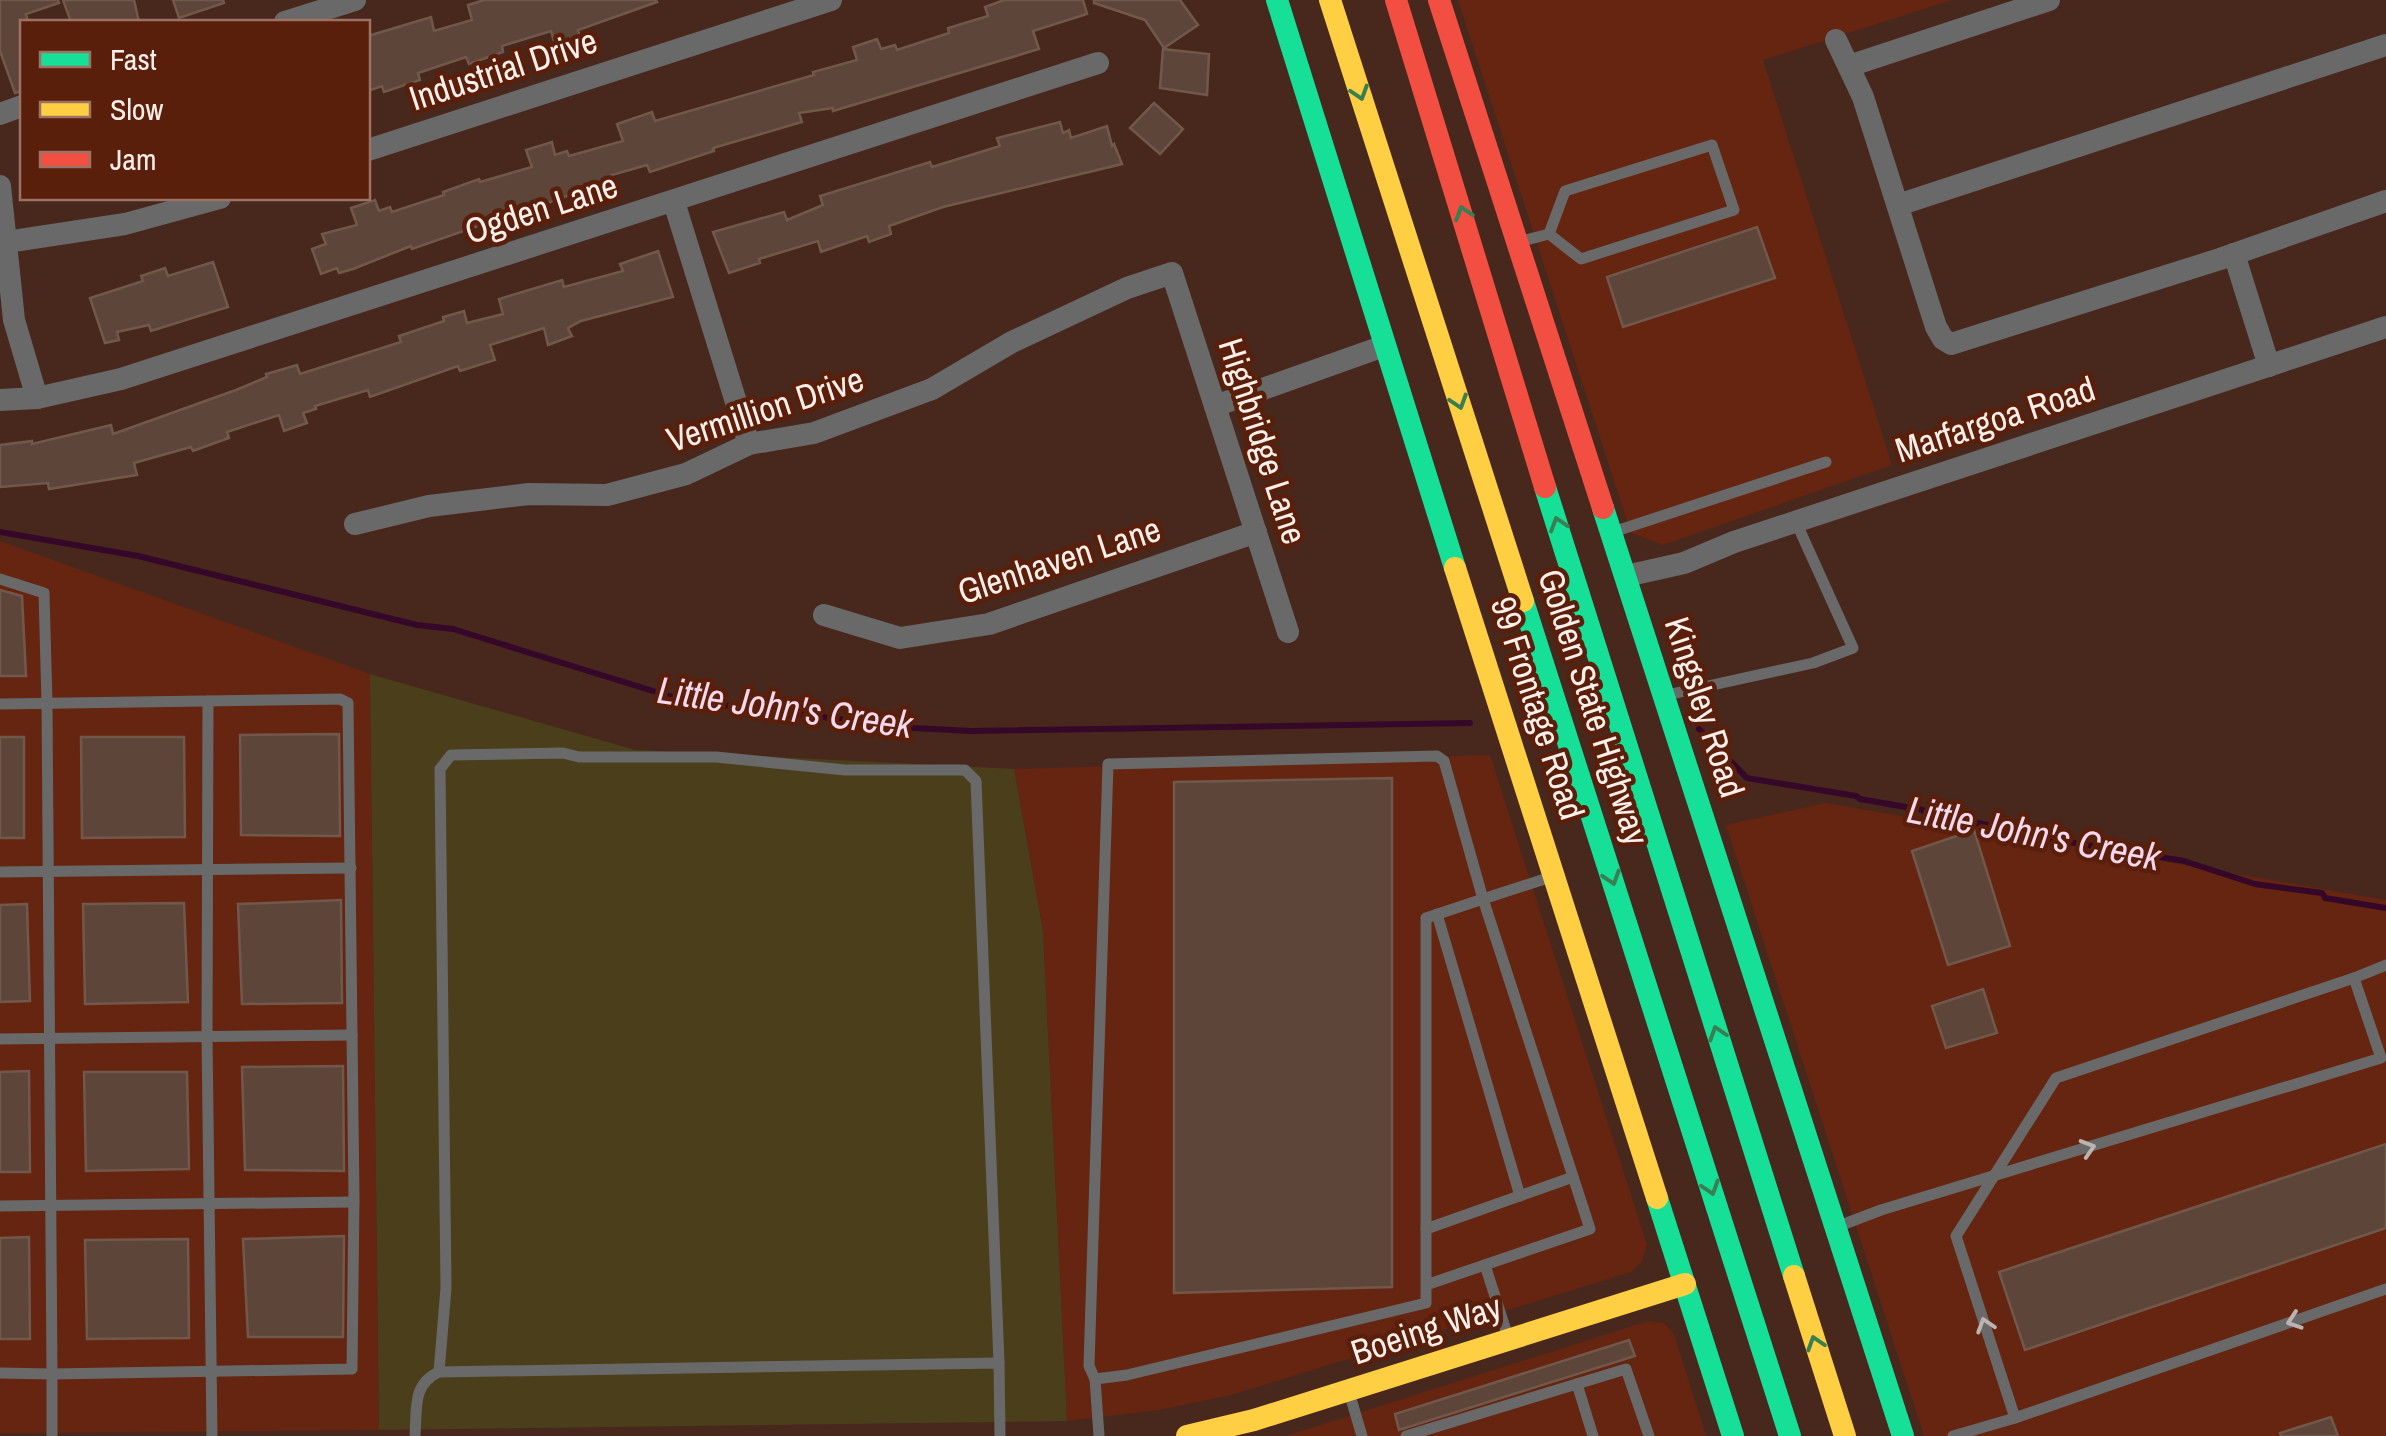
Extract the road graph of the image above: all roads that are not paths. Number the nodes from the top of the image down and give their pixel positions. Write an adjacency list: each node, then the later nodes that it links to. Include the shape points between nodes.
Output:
1 (355, 0): 8 (street)
2 (830, 0): 13 (street, Industrial Drive)
3 (1277, 0): 25 (main road, 99 Frontage Road)
4 (1330, 0): 91 (main road, Golden State Highway, one-way to 91)
5 (1396, 0): 92 (main road, Golden State Highway, one-way to 5)
6 (1439, 0): 20 (main road, Kingsley Road)
7 (2050, 0): 12 (street)
8 (290, 20)
9 (1836, 40): 12 (street)
10 (2386, 45): 18 (street)
11 (1098, 63): 17 (street, Ogden Lane)
12 (1849, 66): 18 (street)
13 (370, 149)
14 (0, 186): 21 (street)
15 (213, 200): 21 (street, via 125,224)
16 (2386, 201): 22 (street)
17 (674, 202): 27 (street, Ogden Lane, via 121,379); 30 (street)
18 (1898, 204): 22 (street, via 1936,327 1951,344)
19 (1550, 234): 19 (lane, via 1582,259 1734,210 1712,146 1565,191); 20 (lane)
20 (1518, 242): 35 (main road, Kingsley Road)
21 (3, 243): 27 (street, via 14,320)
22 (2234, 254): 26 (street)
23 (1172, 272): 29 (street, Highbridge Lane); 30 (street, Vermillion Drive, via 1012,342 932,390 814,433)
24 (2386, 327): 26 (street, Marfargoa Road)
25 (1384, 346): 29 (street); 48 (main road, 99 Frontage Road)
26 (2270, 366): 32 (street, Marfargoa Road)
27 (38, 398): 28 (street, Ogden Lane)
28 (0, 400)
29 (1215, 406): 34 (street, Highbridge Lane)
30 (750, 444): 33 (street, Vermillion Drive, via 686,474 607,496 529,494)
31 (1826, 462): 35 (lane)
32 (1796, 522): 36 (street, Marfargoa Road); 40 (lane, via 1852,648 1814,663)
33 (355, 524)
34 (1256, 532): 38 (street, Glenhaven Lane, via 989,624 900,638); 39 (street, Highbridge Lane)
35 (1612, 532): 36 (main road, Kingsley Road)
36 (1626, 576): 40 (main road, Kingsley Road)
37 (0, 579): 42 (lane, via 44,593)
38 (824, 615)
39 (1288, 632)
40 (1664, 696): 64 (main road, Kingsley Road)
41 (208, 701): 42 (lane); 44 (lane, via 348,703); 45 (lane)
42 (47, 703): 43 (lane); 47 (lane)
43 (0, 704)
44 (350, 868): 45 (lane); 53 (lane)
45 (210, 869): 47 (lane); 54 (lane)
46 (0, 872): 47 (lane)
47 (47, 872): 56 (lane)
48 (1555, 876): 49 (lane); 68 (main road, 99 Frontage Road)
49 (1483, 899): 50 (lane); 57 (lane); 76 (lane, via 1444,761 1437,756 1108,764 1089,1366)
50 (1438, 914): 59 (lane); 65 (lane, via 1426,918)
51 (2386, 965): 52 (lane)
52 (2354, 978): 58 (lane, via 2056,1078); 58 (lane, one-way to 52, via 2381,1058)
53 (352, 1035): 54 (lane); 60 (lane)
54 (207, 1036): 56 (lane); 61 (lane)
55 (0, 1039): 56 (lane)
56 (48, 1039): 63 (lane)
57 (1573, 1177): 59 (lane); 66 (lane, via 1590,1229)
58 (1995, 1177): 64 (lane); 79 (lane, one-way to 58, via 1956,1236)
59 (1520, 1196): 65 (lane)
60 (354, 1202): 61 (lane); 72 (lane, via 352,1369)
61 (210, 1205): 63 (lane); 72 (lane)
62 (0, 1206): 63 (lane)
63 (50, 1206): 75 (lane)
64 (1836, 1228): 93 (main road, Kingsley Road)
65 (1426, 1229): 67 (lane)
66 (1485, 1265): 67 (lane); 70 (lane)
67 (1426, 1284): 76 (lane, via 1426,1303)
68 (1685, 1284): 70 (main road, Boeing Way); 90 (main road, 99 Frontage Road)
69 (2386, 1289): 79 (lane, one-way to 79)
70 (1508, 1340): 78 (main road, Boeing Way)
71 (999, 1363): 73 (lane); 73 (lane, via 976,780 965,770 545,754 451,756 440,769 446,1288); 83 (lane)
72 (212, 1372): 75 (lane); 81 (lane)
73 (439, 1372): 82 (lane, via 418,1390)
74 (0, 1373): 75 (lane)
75 (52, 1374): 80 (lane)
76 (1094, 1379): 84 (lane)
77 (1577, 1384): 87 (lane); 88 (lane); 89 (lane, via 1626,1369)
78 (1348, 1390): 85 (main road, Boeing Way); 86 (lane)
79 (2015, 1418): 94 (lane)
80 (52, 1436)
81 (212, 1436)
82 (416, 1436)
83 (1000, 1436)
84 (1099, 1436)
85 (1187, 1436)
86 (1362, 1436)
87 (1406, 1436)
88 (1594, 1436)
89 (1649, 1436)
90 (1734, 1436)
91 (1790, 1436)
92 (1845, 1436)
93 (1903, 1436)
94 (1953, 1436)

